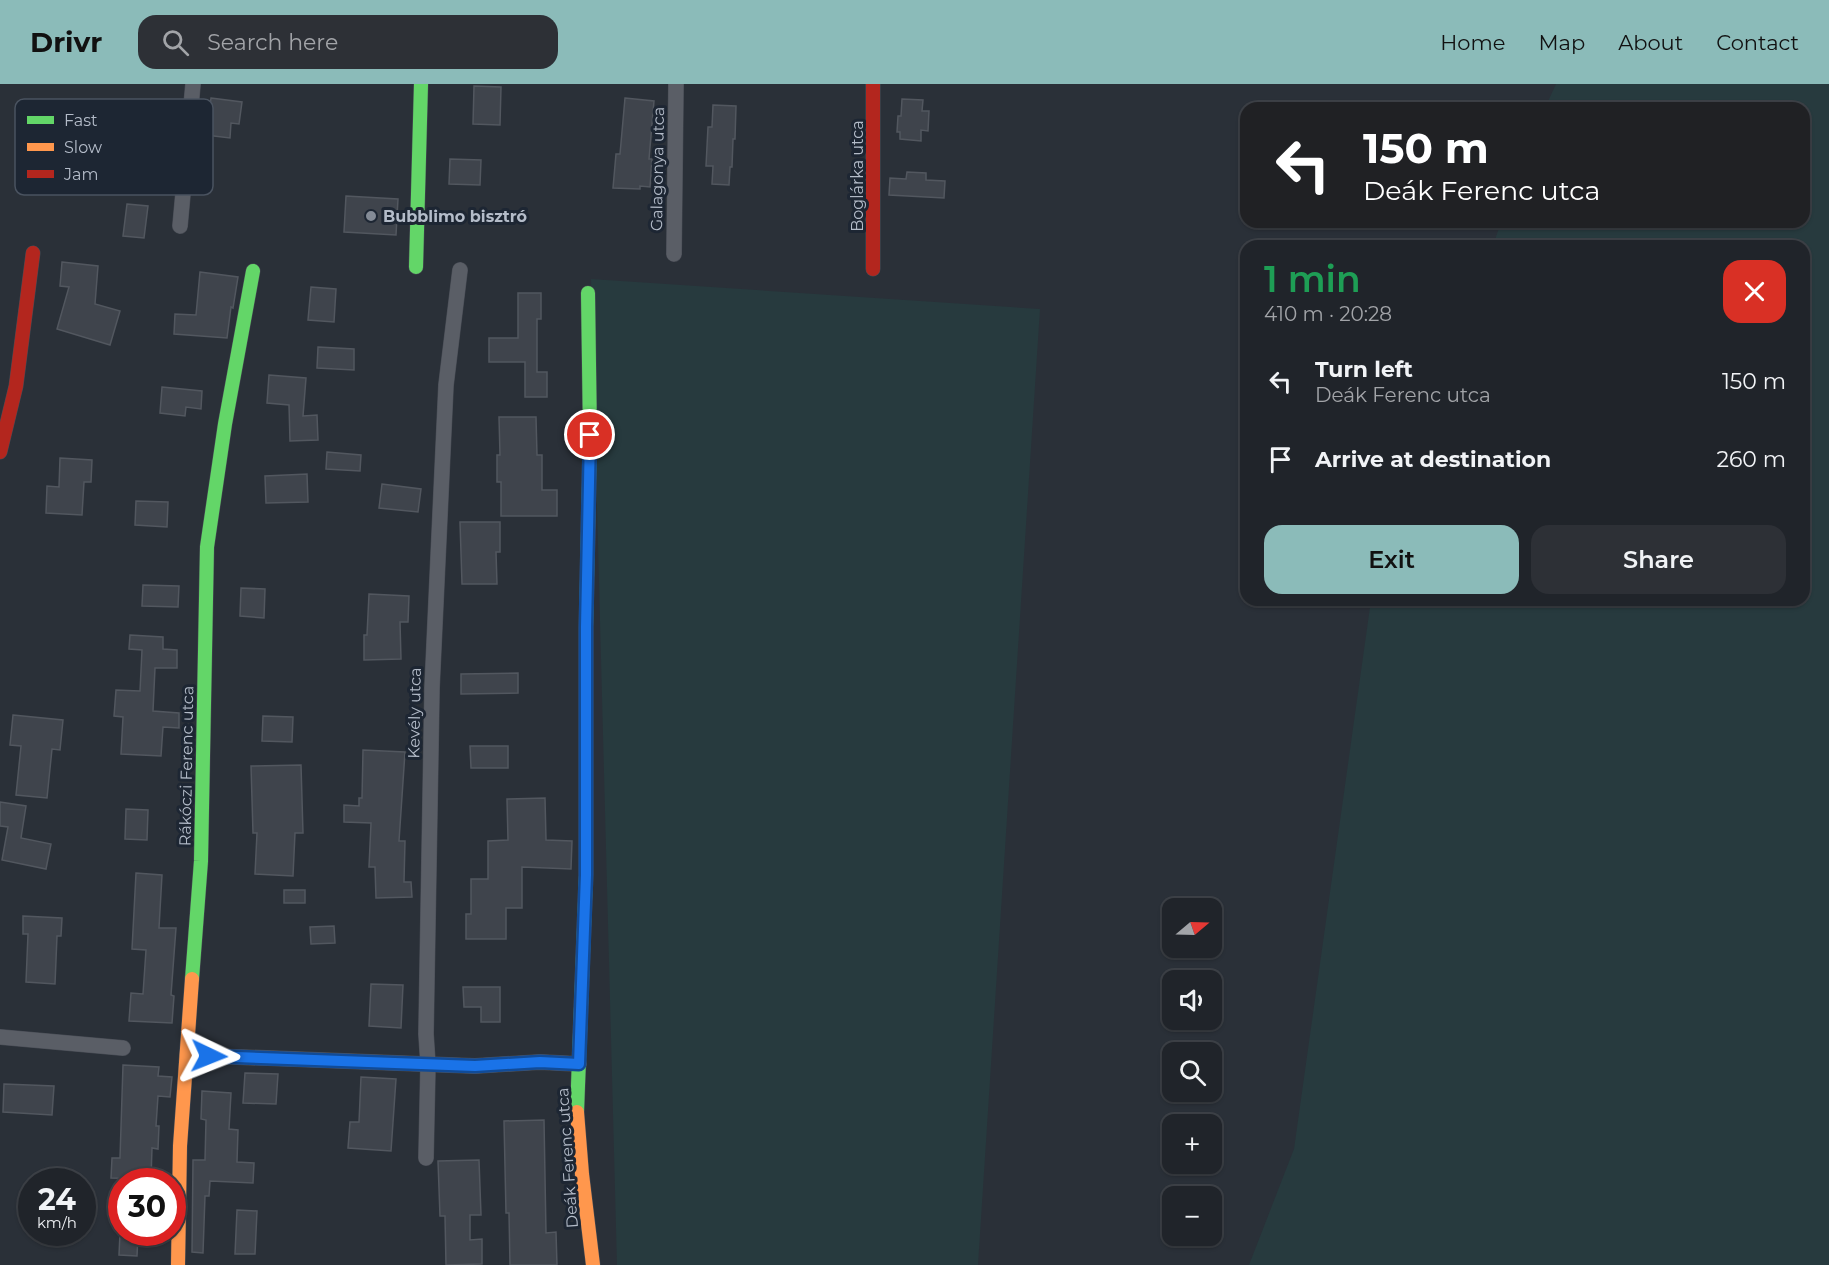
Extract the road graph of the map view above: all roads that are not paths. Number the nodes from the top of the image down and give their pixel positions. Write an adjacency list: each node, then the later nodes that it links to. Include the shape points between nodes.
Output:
1 (193, 84): 5 (street)
2 (421, 84): 10 (street)
3 (676, 84): 9 (street, Galagonya utca)
4 (873, 84): 11 (street, Boglárka utca)
5 (192, 99)
6 (183, 195): 7 (street)
7 (180, 226)
8 (33, 254): 15 (street, via 16,386)
9 (674, 254)
10 (416, 267)
11 (873, 269)
12 (460, 270): 19 (street, Kevély utca, via 446,385 432,688)
13 (253, 271): 18 (street, Rákóczi Ferenc utca, via 207,547 201,861)
14 (588, 293): 20 (street, Deák Ferenc utca, via 586,875)
15 (0, 452)
16 (0, 1037): 17 (street)
17 (123, 1048)
18 (187, 1055): 19 (street); 22 (street, Rákóczi Ferenc utca, via 180,1146)
19 (428, 1064): 20 (street); 21 (street, Kevély utca)
20 (579, 1064): 23 (street, Deák Ferenc utca, via 577,1110)
21 (426, 1158)
22 (178, 1265)
23 (593, 1265)

